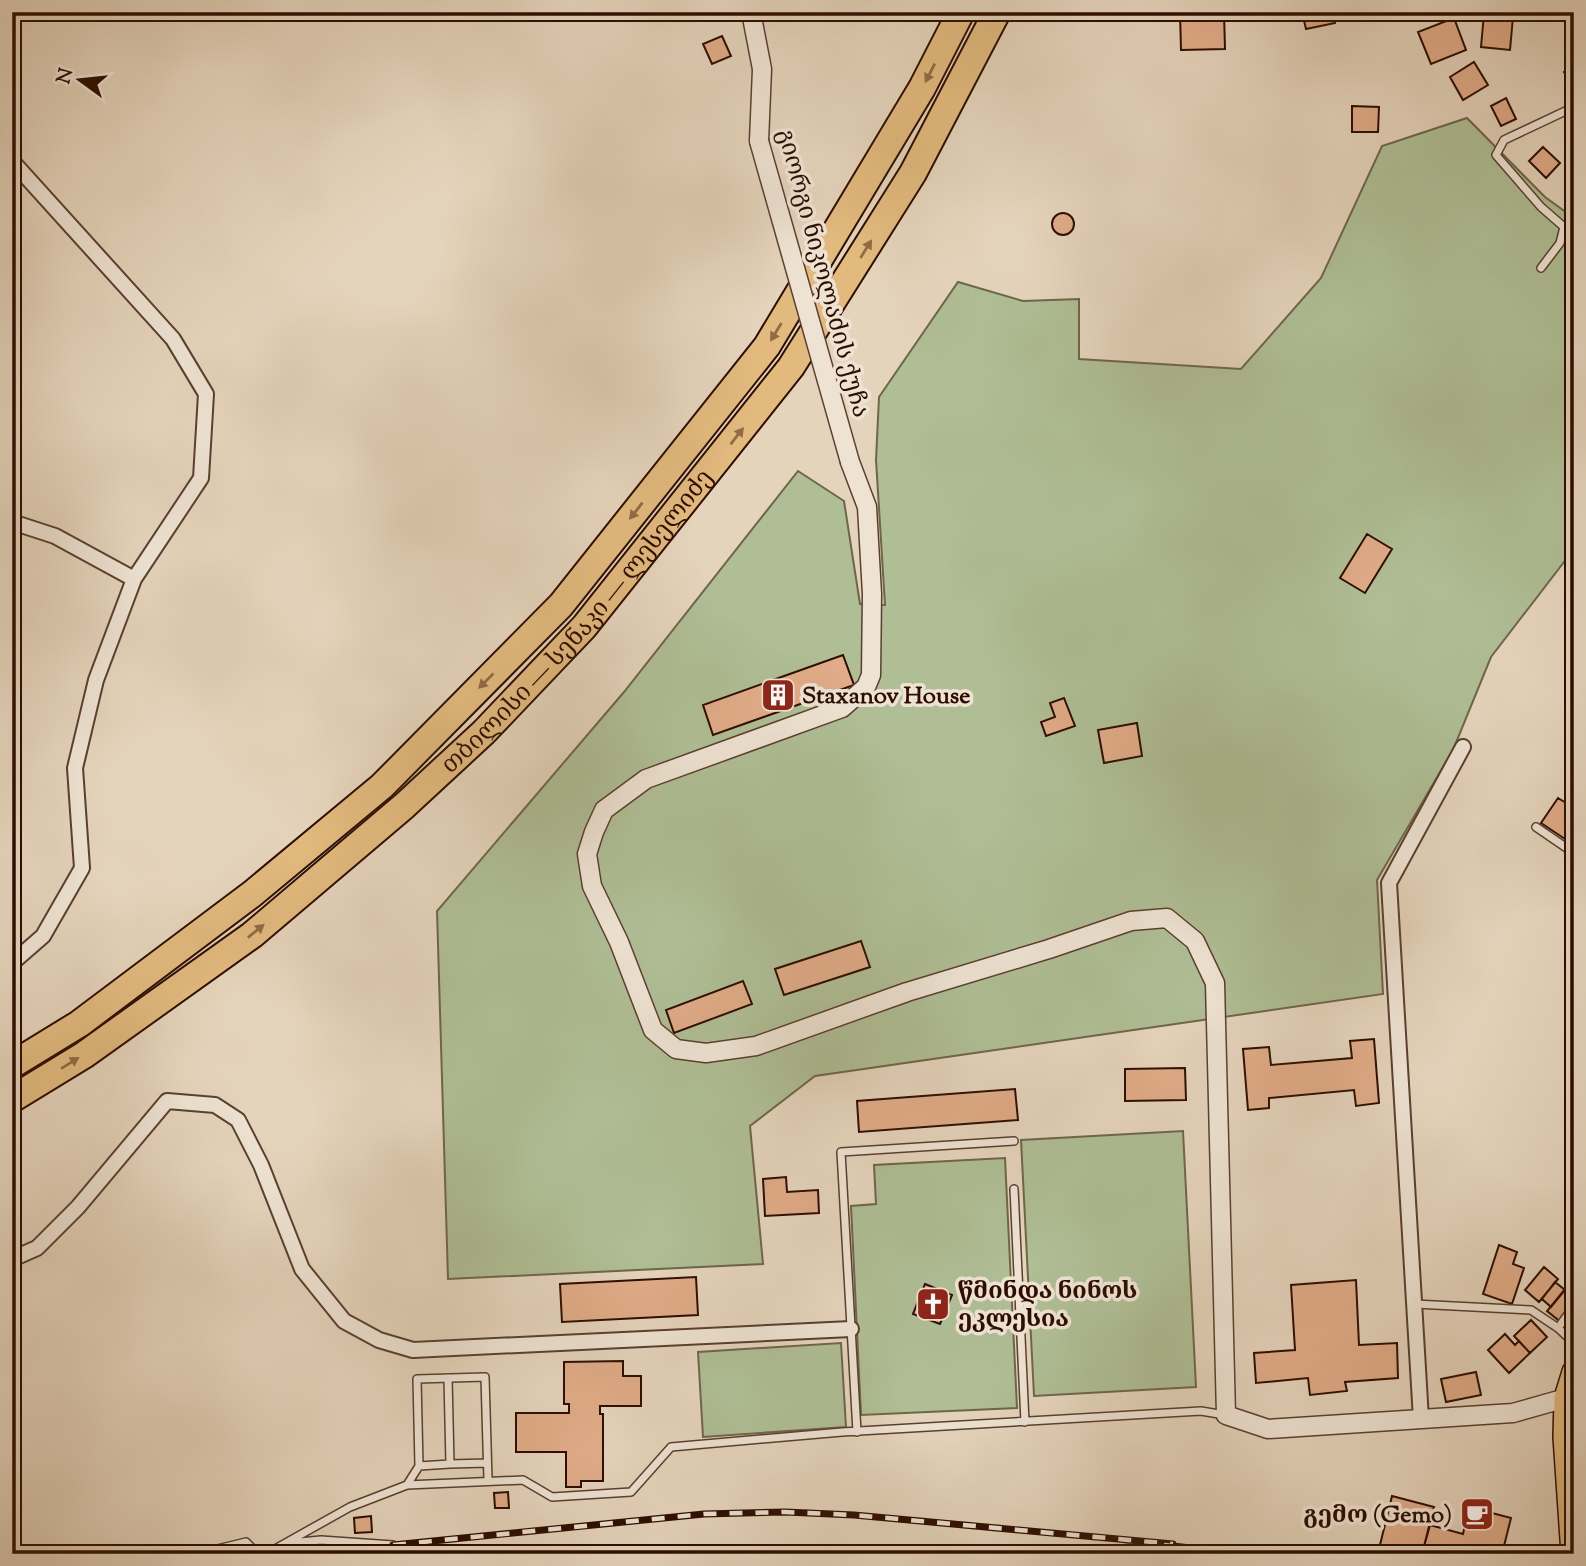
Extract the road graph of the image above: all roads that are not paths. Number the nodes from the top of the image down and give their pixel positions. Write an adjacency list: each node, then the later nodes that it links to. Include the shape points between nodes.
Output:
1 (751, 12): 27 (street, გიორგი ნიკოლაძის ქუჩა, bridge, via 762,69 759,141 850,462 867,507 871,675 866,687 842,708 646,779 623,795 604,810 594,832 587,854 592,886 620,942 653,1030 676,1049 706,1053 756,1046 1131,921 1167,918 1195,941 1215,983)
2 (961, 12): 15 (highway, თბილისი — სენაკი — ლესელიძე, one-way to 15, via 922,88 767,346 561,605 382,786 242,902 79,1024)
3 (997, 12): 16 (highway, თბილისი — სენაკი — ლესელიძე, one-way to 3, via 84,1055 252,935 404,806 484,732 584,628 791,366 913,173)
4 (1558, 12): 5 (street)
5 (1574, 14)
6 (1574, 107): 8 (lane, via 1504,141 1496,155 1564,227 1560,243)
7 (12, 161): 10 (street, via 173,339 206,394 201,478)
8 (1541, 268)
9 (12, 522): 10 (street, via 55,536)
10 (134, 579): 14 (street, via 96,680 75,768 82,867 43,936)
11 (1463, 747): 20 (street, via 1389,883)
12 (1536, 827): 13 (lane)
13 (1574, 853)
14 (12, 963)
15 (12, 1065)
16 (12, 1099)
17 (1014, 1141): 23 (lane, via 841,1152)
18 (1014, 1189): 30 (lane)
19 (12, 1259): 23 (street, via 37,1248 78,1207 167,1101 215,1105 238,1120 302,1269 344,1321 379,1340 413,1350)
20 (1414, 1304): 22 (lane, via 1531,1310); 29 (street)
21 (1574, 1306): 22 (lane)
22 (1558, 1328): 24 (lane)
23 (851, 1329): 31 (lane)
24 (1574, 1343)
25 (1574, 1372): 28 (main road)
26 (448, 1378): 32 (lane, via 485,1377); 33 (lane); 34 (lane, via 417,1378)
27 (1226, 1415): 29 (street, via 1268,1429); 30 (lane, via 1201,1411)
28 (1568, 1417): 29 (street, via 1513,1413); 42 (main road)
29 (1421, 1419)
30 (1026, 1422): 31 (lane)
31 (856, 1432): 35 (lane, via 671,1447 631,1492 552,1497 523,1480)
32 (487, 1463): 33 (lane); 35 (lane)
33 (450, 1464): 34 (lane)
34 (419, 1466): 36 (lane)
35 (488, 1480): 36 (lane)
36 (407, 1485): 37 (lane, via 350,1507)
37 (284, 1544): 38 (lane, via 321,1540); 41 (lane)
38 (393, 1545)
39 (197, 1554): 40 (lane, via 246,1542)
40 (258, 1554)
41 (266, 1554)
42 (1573, 1554)

